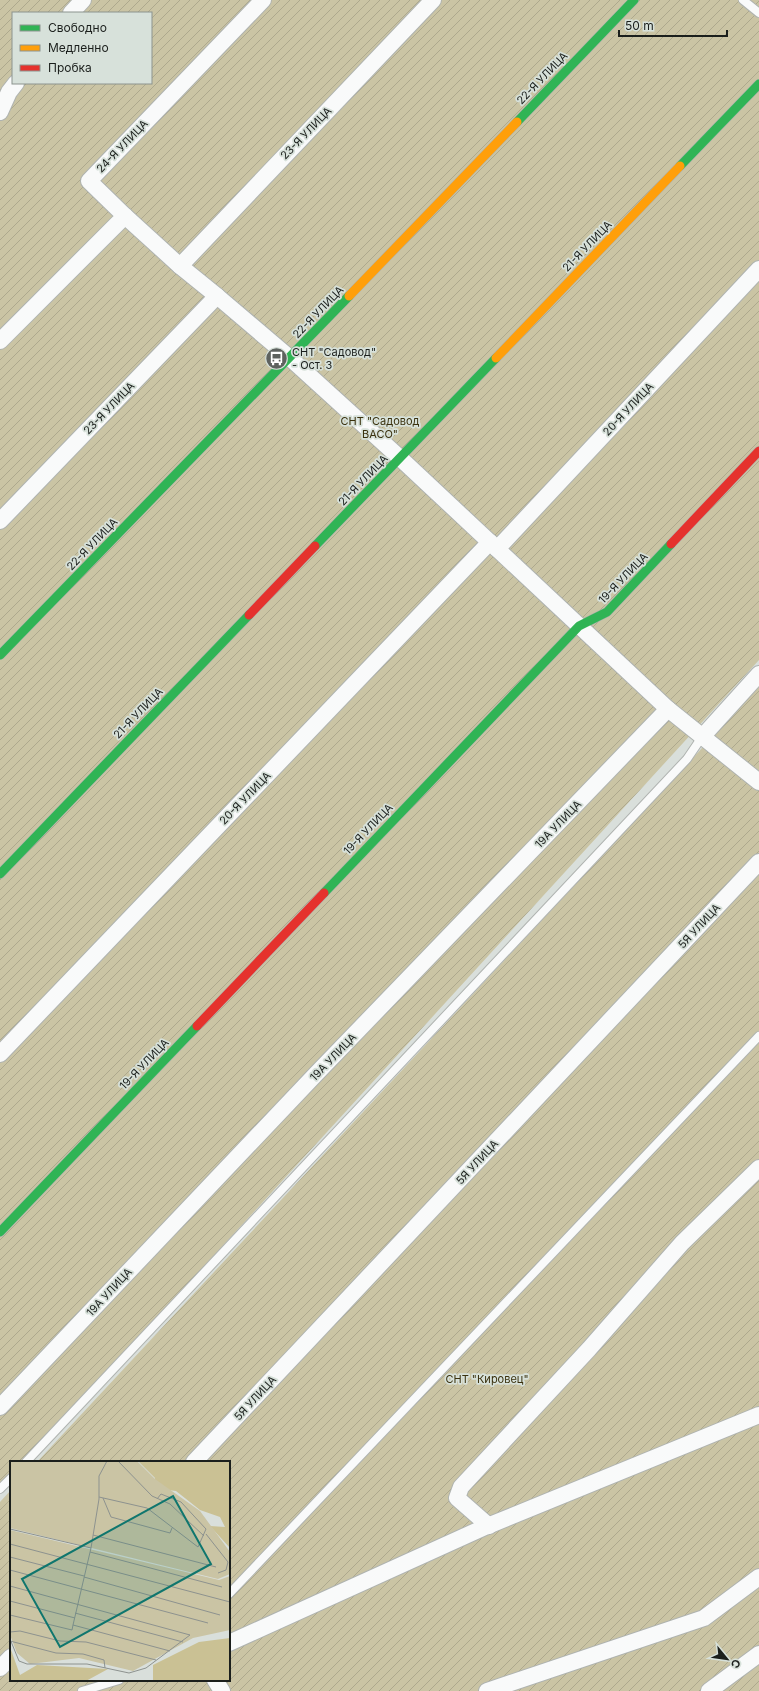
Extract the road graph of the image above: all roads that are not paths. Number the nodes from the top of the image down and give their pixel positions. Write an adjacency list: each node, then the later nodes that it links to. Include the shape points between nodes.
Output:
1 (83, 0): 6 (street)
2 (263, 0): 11 (street, 24-Я УЛИЦА, via 90,181)
3 (433, 0): 12 (street, 23-Я УЛИЦА)
4 (634, 0): 16 (street, 22-Я УЛИЦА)
5 (743, 0): 7 (lane)
6 (72, 12)
7 (759, 13)
8 (15, 84): 10 (street)
9 (759, 84): 18 (street, 21-Я УЛИЦА)
10 (0, 112)
11 (125, 216): 12 (street); 15 (street)
12 (180, 266): 14 (street)
13 (759, 269): 20 (street, 20-Я УЛИЦА)
14 (217, 296): 16 (street); 19 (street, 23-Я УЛИЦА)
15 (0, 342)
16 (290, 358): 18 (street); 22 (street, 22-Я УЛИЦА)
17 (759, 451): 21 (street, 19-Я УЛИЦА, via 607,612)
18 (400, 458): 20 (street); 28 (street, 21-Я УЛИЦА)
19 (0, 521)
20 (494, 546): 21 (street); 30 (street, 20-Я УЛИЦА)
21 (579, 626): 24 (street); 32 (street, 19-Я УЛИЦА)
22 (0, 655)
23 (759, 674): 25 (street)
24 (668, 710): 25 (street); 33 (street, 19А УЛИЦА, via 320,1070)
25 (702, 737): 26 (street); 35 (lane, via 687,759)
26 (759, 782)
27 (759, 862): 36 (street, 5Я УЛИЦА)
28 (0, 874)
29 (759, 1036): 41 (lane)
30 (0, 1054)
31 (759, 1168): 39 (street, via 682,1243 589,1349 461,1487 457,1498)
32 (0, 1232)
33 (0, 1407)
34 (759, 1415): 39 (street)
35 (27, 1461)
36 (195, 1461)
37 (10, 1479): 38 (lane)
38 (0, 1489)
39 (489, 1526): 42 (street)
40 (759, 1577): 50 (street, via 704,1618)
41 (230, 1593)
42 (230, 1643)
43 (759, 1654): 51 (street)
44 (10, 1658): 45 (street)
45 (0, 1668)
46 (116, 1681): 48 (lane)
47 (216, 1681): 49 (street)
48 (82, 1691)
49 (222, 1691)
50 (487, 1691)
51 (709, 1691)

